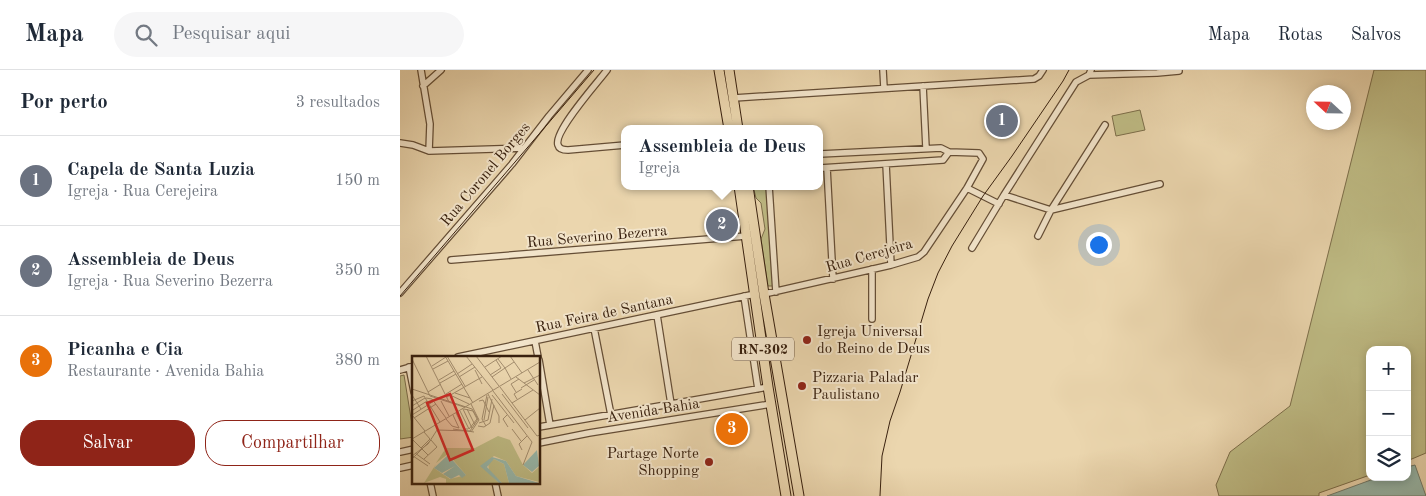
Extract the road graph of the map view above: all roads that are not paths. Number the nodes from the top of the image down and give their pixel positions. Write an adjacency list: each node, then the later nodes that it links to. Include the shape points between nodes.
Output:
1 (420, 70): 12 (street)
2 (441, 70): 12 (street)
3 (588, 70): 21 (street, Rua Coronel Borges)
4 (608, 70): 20 (street, via 570,117 557,144 559,148 568,150)
5 (719, 70): 16 (main road)
6 (729, 70): 15 (main road)
7 (883, 70): 14 (street)
8 (1044, 70): 13 (street, via 1034,79)
9 (1157, 71): 10 (street); 11 (street)
10 (1180, 71)
11 (1090, 72): 34 (street, via 1076,82)
12 (423, 86): 23 (street, via 430,124)
13 (923, 86): 14 (street); 22 (street)
14 (884, 88): 15 (street)
15 (734, 98): 17 (main road)
16 (728, 125)
17 (737, 125)
18 (1105, 125): 36 (street)
19 (400, 143): 23 (street)
20 (621, 145)
21 (524, 148): 23 (street); 45 (street, Rua Coronel Borges)
22 (926, 148): 24 (street, via 941,148); 25 (street)
23 (429, 151)
24 (949, 152): 26 (street, via 943,160); 30 (street, Rua Cerejeira, via 981,154 982,162)
25 (823, 154)
26 (886, 164): 28 (street); 41 (street)
27 (823, 168): 28 (street)
28 (827, 168): 43 (street)
29 (1160, 184): 36 (street)
30 (967, 188): 35 (street); 41 (street, Rua Cerejeira, via 920,255)
31 (740, 190): 37 (main road, RN-302)
32 (748, 190): 46 (main road, RN-302)
33 (769, 190): 44 (street)
34 (1004, 195): 35 (street); 36 (street)
35 (999, 204): 39 (street)
36 (1051, 210): 38 (street)
37 (746, 236): 40 (street, Rua Severino Bezerra); 46 (main road, RN-302)
38 (1038, 236)
39 (972, 248)
40 (451, 260)
41 (891, 265): 42 (street, Rua Cerejeira)
42 (872, 269): 43 (street, Rua Cerejeira); 49 (street)
43 (833, 279): 44 (street, Rua Cerejeira)
44 (776, 292): 46 (street, Rua Cerejeira)
45 (400, 293)
46 (759, 294): 47 (street, Rua Feira de Santana); 57 (main road, RN-302); 65 (main road, RN-302)
47 (744, 296): 48 (street, Rua Feira de Santana); 58 (street)
48 (657, 315): 50 (street, Rua Feira de Santana); 59 (street)
49 (872, 318)
50 (594, 328): 51 (street, Rua Feira de Santana); 61 (street)
51 (536, 341): 52 (street, Rua Feira de Santana); 53 (street)
52 (474, 356)
53 (539, 356)
54 (540, 364): 62 (street)
55 (411, 366): 56 (street)
56 (400, 370)
57 (768, 387): 58 (street, Avenida Bahia); 60 (main road, RN-302); 65 (main road, via 778,392 785,432)
58 (758, 389): 59 (street, Avenida Bahia)
59 (671, 404): 61 (street, Avenida Bahia)
60 (771, 404): 64 (main road, RN-302); 66 (street, Avenida Bahia)
61 (611, 415): 62 (street, Avenida Bahia)
62 (550, 425): 63 (street, Avenida Bahia)
63 (540, 427)
64 (777, 435): 67 (main road, via 782,443 788,476); 68 (main road, RN-302)
65 (790, 442): 67 (main road, RN-302)
66 (540, 443)
67 (796, 477): 69 (main road, RN-302)
68 (786, 496)
69 (799, 496)

